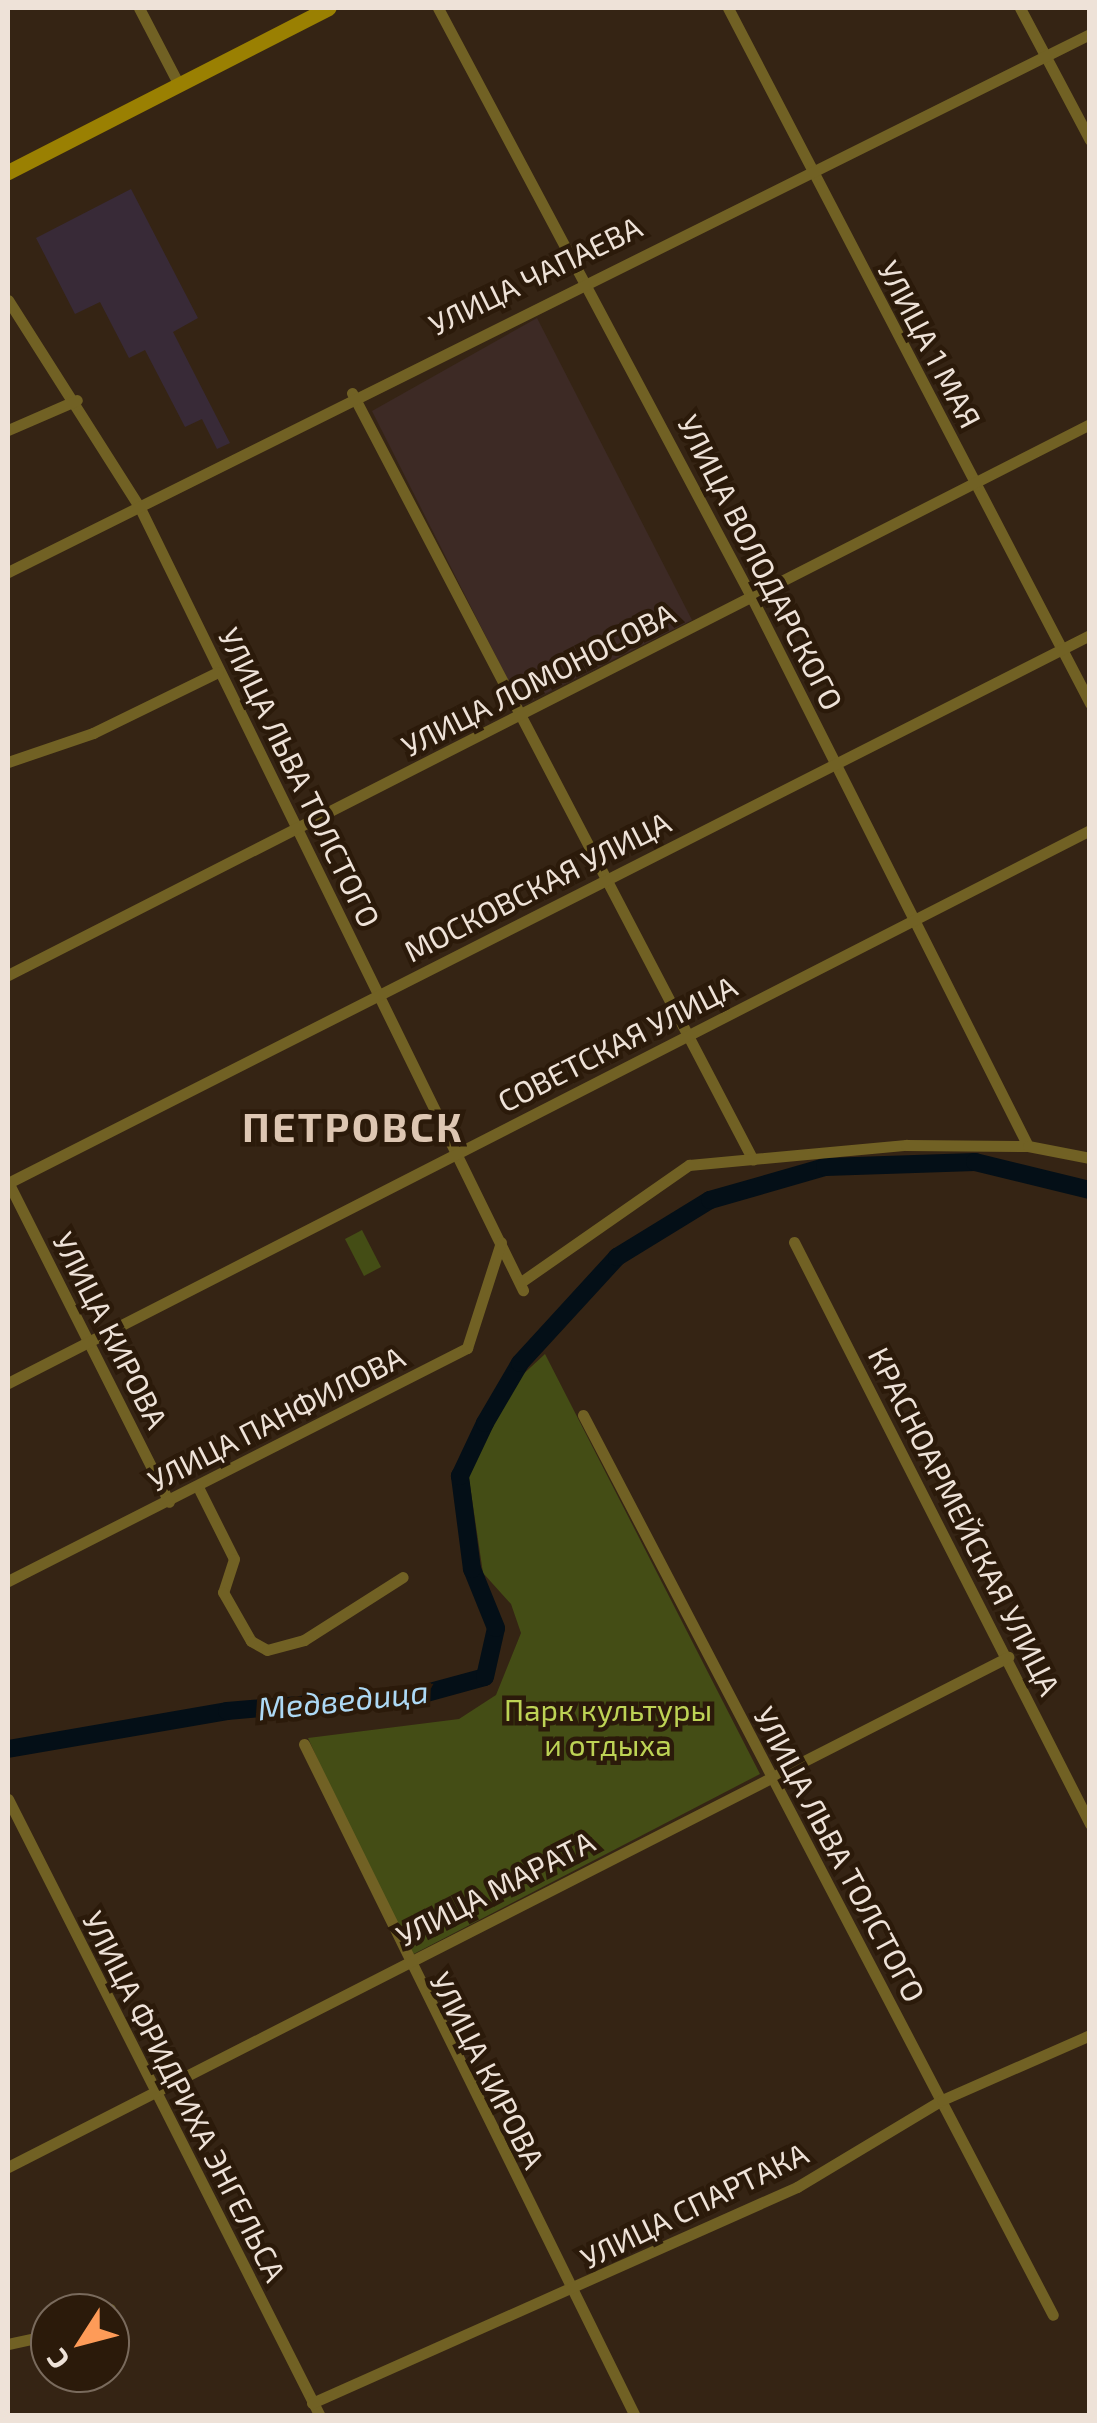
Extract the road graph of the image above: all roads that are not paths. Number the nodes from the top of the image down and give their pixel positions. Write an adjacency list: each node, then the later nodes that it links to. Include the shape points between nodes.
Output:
1 (139, 8): 8 (street)
2 (329, 8): 8 (street)
3 (438, 8): 12 (street, УЛИЦА ВОЛОДАРСКОГО)
4 (728, 8): 10 (street, УЛИЦА 1 МАЯ)
5 (1020, 8): 7 (street)
6 (1090, 34): 7 (street, УЛИЦА ЧАПАЕВА)
7 (1046, 56): 9 (street); 10 (street, УЛИЦА ЧАПАЕВА)
8 (179, 85): 11 (street)
9 (1090, 140)
10 (808, 169): 12 (street, УЛИЦА ЧАПАЕВА); 18 (street, УЛИЦА 1 МАЯ)
11 (8, 172)
12 (585, 278): 14 (street, УЛИЦА ЧАПАЕВА); 21 (street, УЛИЦА ВОЛОДАРСКОГО)
13 (8, 300): 15 (street, УЛИЦА ЛЬВА ТОЛСТОГО)
14 (352, 393): 19 (street, УЛИЦА ЧАПАЕВА); 26 (street)
15 (77, 400): 17 (street); 19 (street, УЛИЦА ЛЬВА ТОЛСТОГО)
16 (1090, 424): 18 (street, УЛИЦА ЛОМОНОСОВА)
17 (8, 430)
18 (976, 483): 21 (street, УЛИЦА ЛОМОНОСОВА); 23 (street, УЛИЦА 1 МАЯ)
19 (140, 508): 20 (street, УЛИЦА ЧАПАЕВА); 24 (street, УЛИЦА ЛЬВА ТОЛСТОГО)
20 (8, 572)
21 (753, 600): 26 (street, УЛИЦА ЛОМОНОСОВА); 28 (street, УЛИЦА ВОЛОДАРСКОГО)
22 (1090, 635): 23 (street, МОСКОВСКАЯ УЛИЦА)
23 (1062, 648): 25 (street, УЛИЦА 1 МАЯ); 28 (street, МОСКОВСКАЯ УЛИЦА)
24 (218, 672): 27 (street, via 93,733); 29 (street, УЛИЦА ЛЬВА ТОЛСТОГО)
25 (1090, 703)
26 (521, 715): 29 (street, УЛИЦА ЛОМОНОСОВА); 31 (street)
27 (8, 762)
28 (836, 762): 31 (street, МОСКОВСКАЯ УЛИЦА); 32 (street, УЛИЦА ВОЛОДАРСКОГО)
29 (298, 828): 33 (street, УЛИЦА ЛОМОНОСОВА); 34 (street, УЛИЦА ЛЬВА ТОЛСТОГО)
30 (1090, 830): 32 (street, СОВЕТСКАЯ УЛИЦА)
31 (608, 878): 34 (street, МОСКОВСКАЯ УЛИЦА); 35 (street)
32 (915, 920): 35 (street, СОВЕТСКАЯ УЛИЦА); 36 (street, УЛИЦА ВОЛОДАРСКОГО)
33 (8, 975)
34 (379, 994): 37 (street, УЛИЦА ЛЬВА ТОЛСТОГО); 40 (street, МОСКОВСКАЯ УЛИЦА)
35 (687, 1036): 37 (street, СОВЕТСКАЯ УЛИЦА); 39 (street)
36 (1028, 1146): 38 (street); 39 (street)
37 (460, 1153): 41 (street, УЛИЦА ЛЬВА ТОЛСТОГО); 43 (street, СОВЕТСКАЯ УЛИЦА)
38 (1090, 1158)
39 (753, 1160): 41 (street, УЛИЦА ЛЬВА ТОЛСТОГО, via 689,1165 522,1286)
40 (8, 1182): 43 (street, УЛИЦА КИРОВА)
41 (501, 1242): 46 (street, УЛИЦА ПАНФИЛОВА, via 467,1348)
42 (794, 1242): 50 (street, КРАСНОАРМЕЙСКАЯ УЛИЦА)
43 (88, 1339): 44 (street, СОВЕТСКАЯ УЛИЦА); 47 (street, УЛИЦА КИРОВА)
44 (8, 1382)
45 (583, 1415): 52 (street, УЛИЦА ЛЬВА ТОЛСТОГО)
46 (198, 1487): 47 (street, УЛИЦА ПАНФИЛОВА); 48 (street, via 234,1559 222,1592 251,1641 267,1650 304,1640)
47 (170, 1502): 49 (street, УЛИЦА ПАНФИЛОВА)
48 (403, 1577)
49 (8, 1581)
50 (1008, 1658): 52 (street, УЛИЦА МАРАТА); 54 (street, КРАСНОАРМЕЙСКАЯ УЛИЦА)
51 (304, 1744): 55 (street, УЛИЦА КИРОВА)
52 (770, 1778): 55 (street, УЛИЦА МАРАТА); 58 (street, УЛИЦА ЛЬВА ТОЛСТОГО)
53 (8, 1801): 57 (street, УЛИЦА ФРИДРИХА ЭНГЕЛЬСА)
54 (1090, 1824)
55 (405, 1962): 57 (street, УЛИЦА МАРАТА); 60 (street, УЛИЦА КИРОВА)
56 (1090, 2035): 58 (street, УЛИЦА СПАРТАКА)
57 (152, 2086): 59 (street, УЛИЦА МАРАТА); 62 (street, УЛИЦА ФРИДРИХА ЭНГЕЛЬСА)
58 (942, 2100): 60 (street, УЛИЦА СПАРТАКА, via 797,2187); 61 (street, УЛИЦА ЛЬВА ТОЛСТОГО)
59 (8, 2167)
60 (574, 2292): 62 (street, УЛИЦА СПАРТАКА); 64 (street, УЛИЦА КИРОВА)
61 (1053, 2315)
62 (312, 2403): 63 (street, УЛИЦА ФРИДРИХА ЭНГЕЛЬСА)
63 (320, 2416)
64 (635, 2416)

